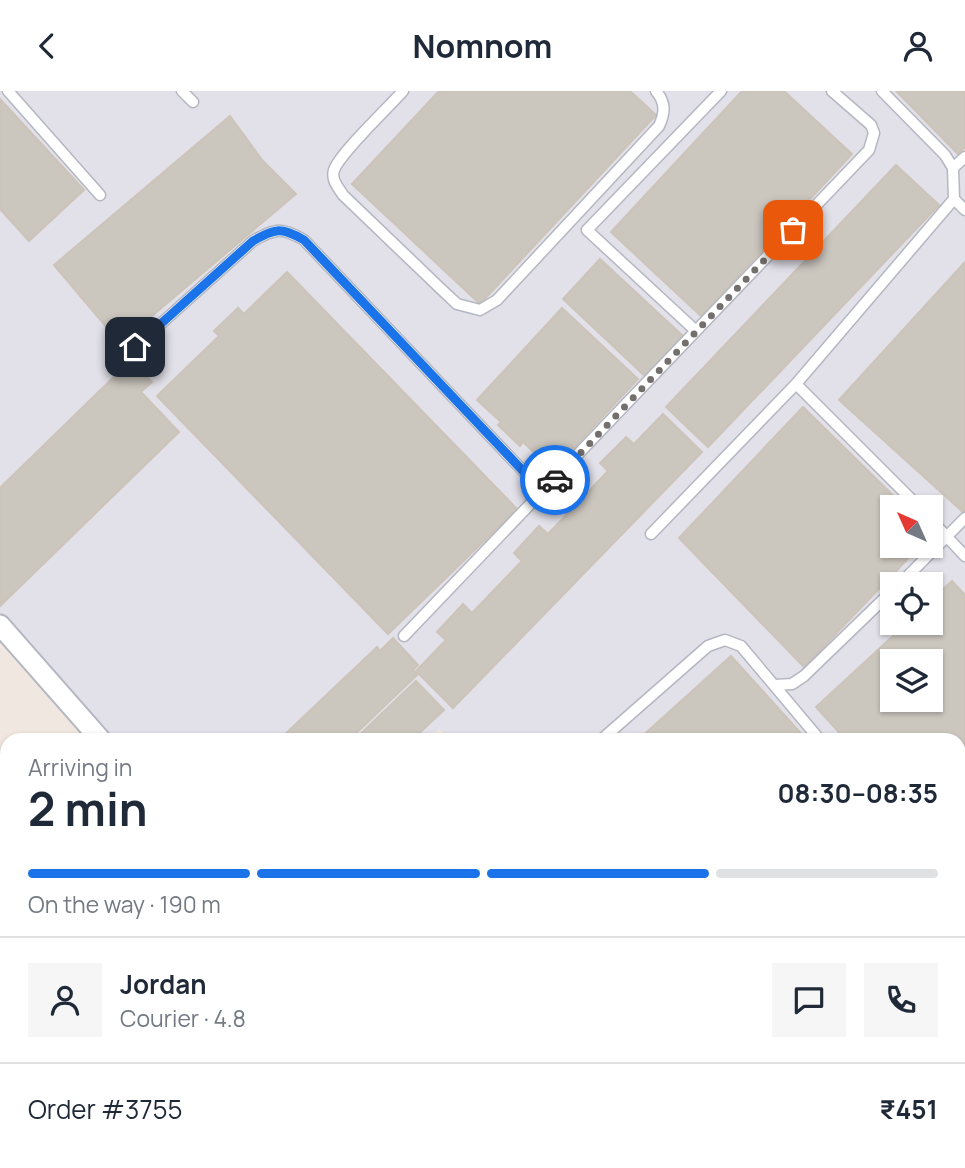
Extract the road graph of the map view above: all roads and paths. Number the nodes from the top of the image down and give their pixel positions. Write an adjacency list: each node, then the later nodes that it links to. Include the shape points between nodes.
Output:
1 (8, 91): 11 (lane)
2 (182, 91): 8 (lane)
3 (403, 91): 4 (lane, via 341,158 333,172 335,183 457,304 480,310 497,300 659,126 665,112)
4 (656, 91)
5 (721, 91): 14 (lane, via 587,230)
6 (832, 91): 14 (lane, via 871,125 874,133 869,150)
7 (882, 91): 10 (lane)
8 (193, 102)
9 (965, 157): 10 (lane)
10 (953, 168): 12 (lane)
11 (100, 195)
12 (954, 199): 13 (lane); 16 (lane)
13 (965, 210)
14 (696, 331): 17 (lane)
15 (135, 347): 17 (lane, via 253,241 270,231 287,230 304,240)
16 (796, 384): 18 (lane); 21 (lane)
17 (543, 492): 27 (lane)
18 (907, 495)
19 (965, 518): 22 (lane)
20 (943, 532): 22 (lane)
21 (651, 534)
22 (948, 537): 23 (lane); 24 (lane)
23 (965, 556)
24 (912, 572)
25 (880, 602): 28 (lane, via 804,676 792,684)
26 (0, 625): 29 (street)
27 (404, 636)
28 (775, 685): 30 (lane, via 741,646 725,641 708,646); 31 (lane)
29 (95, 733)
30 (609, 733)
31 (814, 733)

